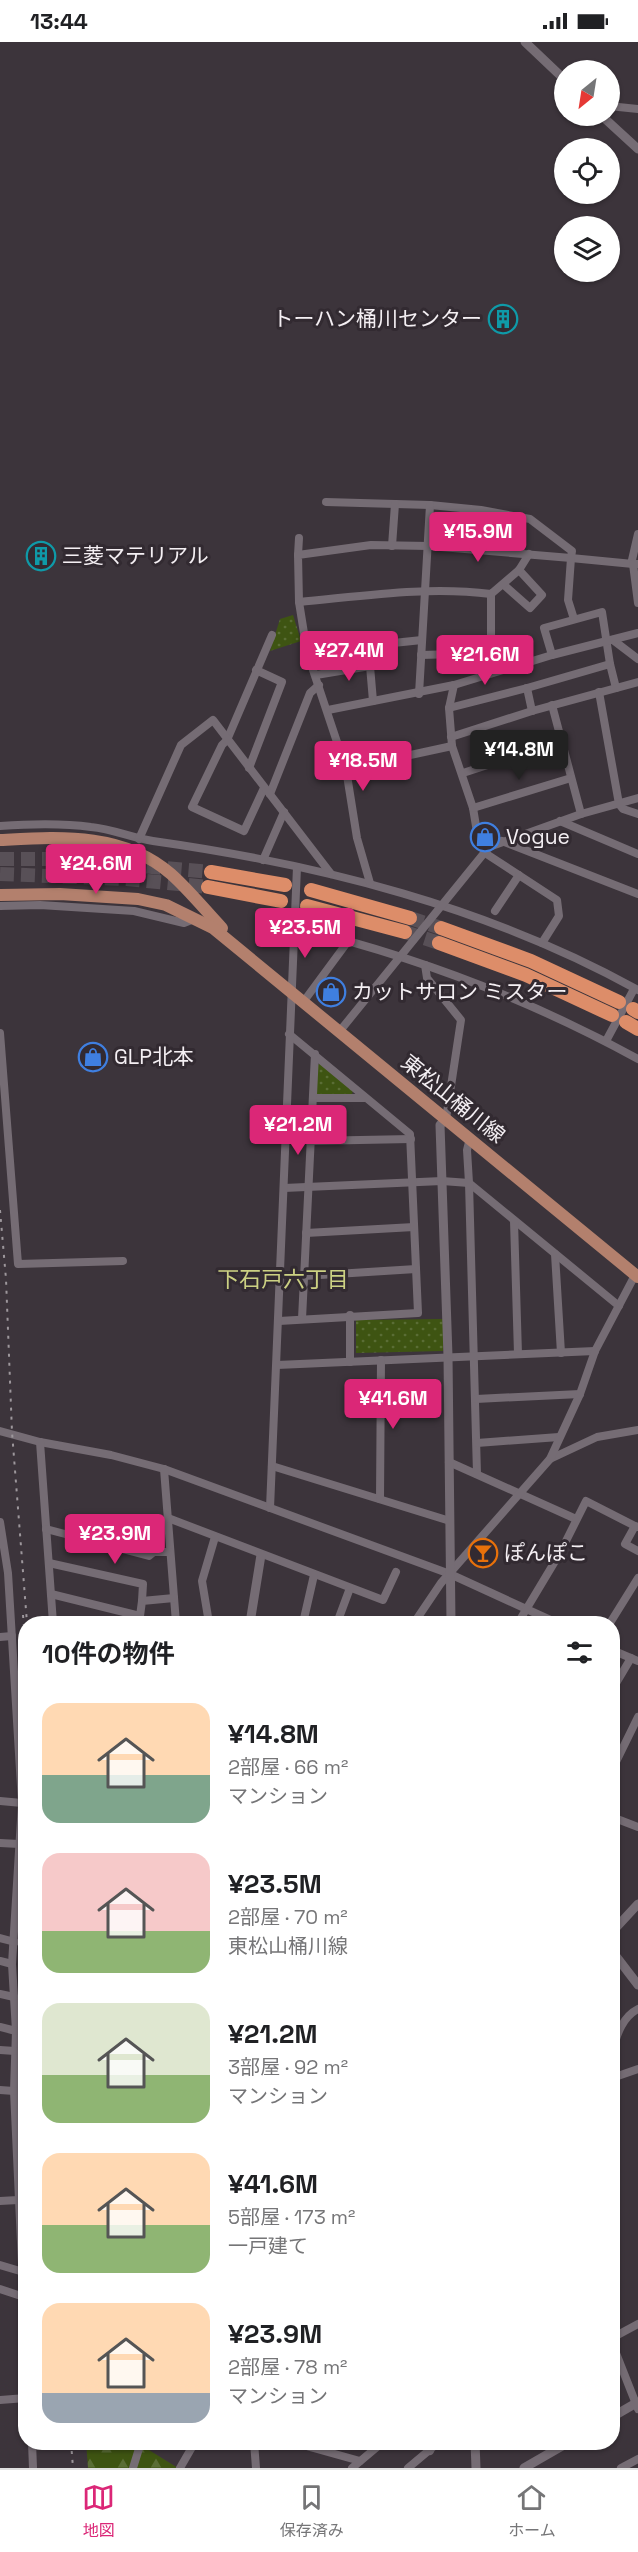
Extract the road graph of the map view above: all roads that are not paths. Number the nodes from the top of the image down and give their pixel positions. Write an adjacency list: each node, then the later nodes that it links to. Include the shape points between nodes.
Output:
1 (525, 42): 2 (street)
2 (554, 70)
3 (620, 107): 4 (street)
4 (638, 109)
5 (613, 126): 6 (street)
6 (638, 149)
7 (326, 502): 8 (street)
8 (395, 504): 9 (street); 12 (street)
9 (430, 505): 13 (street); 16 (street, via 530,519 572,551)
10 (638, 534): 17 (street, via 632,560)
11 (299, 537): 15 (street)
12 (392, 546): 13 (street); 15 (street)
13 (429, 546): 14 (street); 20 (street)
14 (529, 554): 16 (street); 18 (street)
15 (298, 555): 22 (street)
16 (571, 558): 17 (street); 24 (street, via 568,600)
17 (635, 564): 23 (street)
18 (519, 570): 19 (street); 19 (street, via 542,595 530,608)
19 (504, 585): 21 (street)
20 (425, 590): 21 (street); 22 (street); 27 (street)
21 (491, 594): 30 (street)
22 (299, 602): 29 (street)
23 (638, 603)
24 (574, 619): 28 (street, via 602,612); 32 (street, via 544,628)
25 (638, 633): 28 (street)
26 (272, 635): 35 (street)
27 (422, 640): 29 (street); 31 (street)
28 (610, 641): 32 (street); 33 (street); 34 (street)
29 (307, 652): 37 (street)
30 (491, 653): 31 (street); 36 (street)
31 (422, 656): 44 (street)
32 (552, 656): 36 (street)
33 (638, 659)
34 (610, 664): 41 (street); 42 (street)
35 (256, 670): 50 (street); 53 (street, via 282,682)
36 (491, 672): 40 (street)
37 (316, 675): 39 (street); 45 (street, via 370,666)
38 (638, 682): 42 (street)
39 (319, 685): 48 (street); 57 (street, via 310,693)
40 (454, 685): 44 (street); 47 (street)
41 (527, 688): 47 (street); 49 (street)
42 (616, 688): 43 (street)
43 (599, 692): 46 (street); 59 (street)
44 (419, 694): 45 (street)
45 (374, 701): 48 (street)
46 (552, 705): 49 (street); 52 (street)
47 (449, 708): 51 (street)
48 (328, 710): 54 (street)
49 (532, 711): 51 (street)
50 (227, 740): 53 (street); 57 (street, via 192,807 244,831); 66 (street, via 213,720 181,745)
51 (452, 741): 54 (street); 55 (street)
52 (561, 741): 55 (street); 56 (street)
53 (249, 768): 57 (street)
54 (346, 769): 76 (street, via 357,838)
55 (463, 773): 60 (street)
56 (571, 778): 60 (street); 62 (street)
57 (267, 791): 61 (street)
58 (638, 798): 59 (street)
59 (619, 804): 62 (street); 63 (street)
60 (473, 808): 69 (street)
61 (284, 812): 71 (street); 74 (street)
62 (581, 814): 64 (street)
63 (638, 814)
64 (560, 821): 68 (street); 70 (street)
65 (0, 826): 66 (street, via 92,826)
66 (139, 839): 71 (street)
67 (0, 840): 95 (main road, 東松山桶川線, via 88,838 147,857 171,874)
68 (502, 841): 69 (street); 80 (street)
69 (485, 853): 75 (street); 83 (street)
70 (638, 854)
71 (263, 860): 72 (street)
72 (297, 867): 74 (street); 89 (street)
73 (212, 872): 77 (highway)
74 (331, 874): 76 (street)
75 (519, 875): 86 (street); 94 (street, via 557,900 559,916)
76 (370, 883): 83 (street)
77 (285, 885)
78 (208, 887): 82 (highway)
79 (310, 890): 88 (highway)
80 (638, 894)
81 (0, 895): 87 (main road, 東松山桶川線, via 138,899 166,905)
82 (281, 901)
83 (444, 905): 94 (street); 96 (street)
84 (0, 906): 87 (street, via 134,911 184,923)
85 (307, 906): 91 (highway)
86 (495, 910)
87 (195, 918): 95 (main road, 東松山桶川線)
88 (410, 918)
89 (294, 927): 92 (street); 99 (street)
90 (441, 928): 101 (highway, via 531,961)
91 (405, 932)
92 (349, 940): 96 (street); 100 (street)
93 (439, 943): 102 (highway, via 526,975)
94 (542, 943): 98 (street)
95 (243, 950): 99 (main road, 東松山桶川線)
96 (402, 956): 97 (street); 103 (street)
97 (425, 965): 106 (street, via 486,986); 111 (street, via 426,978 461,1020)
98 (636, 989): 106 (street)
99 (290, 990): 100 (main road, 東松山桶川線); 105 (street)
100 (304, 1001): 103 (main road, 東松山桶川線)
101 (619, 1002)
102 (612, 1015)
103 (339, 1032): 111 (main road, 東松山桶川線)
104 (0, 1033): 124 (street, via 18,1264)
105 (289, 1034): 107 (street); 118 (street)
106 (606, 1041): 108 (street)
107 (315, 1054): 109 (street); 110 (street)
108 (638, 1059)
109 (313, 1098): 110 (street); 114 (street)
110 (365, 1098): 113 (street, via 410,1134)
111 (446, 1119): 112 (main road, 東松山桶川線); 115 (street, via 441,1125)
112 (470, 1138): 117 (street); 127 (main road, 東松山桶川線)
113 (411, 1139): 114 (street); 116 (street)
114 (309, 1141): 119 (street)
115 (442, 1181): 116 (street); 117 (street); 135 (street)
116 (412, 1183): 119 (street); 121 (street)
117 (469, 1184): 120 (street); 136 (street)
118 (284, 1188): 119 (street); 131 (street)
119 (308, 1189): 122 (street)
120 (514, 1221): 123 (street); 134 (street)
121 (414, 1227): 122 (street); 125 (street)
122 (306, 1233): 126 (street)
123 (555, 1254): 128 (street); 133 (street)
124 (123, 1261)
125 (416, 1269): 126 (street); 129 (street, via 418,1313)
126 (304, 1276): 130 (street)
127 (637, 1276): 128 (street)
128 (619, 1306): 132 (street)
129 (350, 1316): 130 (street); 138 (street)
130 (302, 1319): 131 (street)
131 (279, 1321): 139 (street)
132 (595, 1351): 133 (street); 140 (street)
133 (561, 1353): 134 (street)
134 (518, 1354): 136 (street)
135 (448, 1356): 136 (street); 137 (street); 148 (street)
136 (475, 1356): 141 (street)
137 (381, 1360): 138 (street); 153 (street)
138 (350, 1362): 139 (street)
139 (277, 1365): 149 (street)
140 (580, 1394): 141 (street); 144 (street)
141 (476, 1399): 146 (street)
142 (638, 1430): 147 (street, via 597,1437)
143 (0, 1431): 145 (street)
144 (560, 1437): 146 (street); 147 (street)
145 (40, 1442): 150 (street); 160 (street)
146 (477, 1443): 151 (street)
147 (550, 1459): 152 (street)
148 (449, 1462): 151 (street); 157 (street)
149 (272, 1466): 153 (street); 154 (street)
150 (164, 1469): 154 (street); 155 (street)
151 (477, 1474): 152 (street)
152 (520, 1493): 156 (street); 167 (street)
153 (380, 1499): 157 (street)
154 (270, 1508): 167 (street)
155 (168, 1518): 161 (street); 163 (street)
156 (576, 1519): 159 (street, via 586,1501); 174 (street)
157 (450, 1521): 167 (street)
158 (0, 1522): 186 (street)
159 (636, 1526): 162 (street, via 625,1545)
160 (46, 1529): 163 (street, via 149,1556); 165 (street)
161 (215, 1537): 164 (street); 177 (street, via 202,1581)
162 (638, 1551)
163 (170, 1552): 172 (street)
164 (261, 1555): 168 (street); 178 (street)
165 (49, 1563): 171 (street); 173 (street, via 143,1584)
166 (396, 1572): 170 (street, via 383,1599)
167 (450, 1574): 174 (street); 181 (street); 182 (street)
168 (314, 1575): 170 (street); 179 (street)
169 (637, 1582): 185 (street)
170 (350, 1588): 180 (street)
171 (51, 1594): 173 (street, via 140,1616); 175 (street)
172 (174, 1598): 173 (street); 176 (street)
173 (142, 1600)
174 (527, 1608): 183 (street); 184 (street)
175 (53, 1616)
176 (175, 1616)
177 (208, 1616)
178 (251, 1616)
179 (305, 1616)
180 (340, 1616)
181 (417, 1616)
182 (451, 1616)
183 (522, 1616)
184 (543, 1616)
185 (615, 1616)
186 (12, 1636): 187 (street); 192 (street)
187 (0, 1637)
188 (620, 1654): 189 (street)
189 (634, 1660): 190 (street)
190 (620, 1679)
191 (638, 1719): 193 (street)
192 (18, 1736)
193 (620, 1754)
194 (0, 1801): 195 (street)
195 (18, 1803)
196 (620, 1820): 197 (street)
197 (638, 1827)
198 (0, 1843): 199 (street)
199 (18, 1844)
200 (18, 1868): 204 (street)
201 (638, 1904): 202 (street)
202 (620, 1923)
203 (0, 1938): 204 (street)
204 (15, 1942): 207 (street)
205 (0, 1960): 207 (street)
206 (620, 1962): 208 (street)
207 (12, 1964): 210 (street)
208 (638, 1985)
209 (0, 1994): 210 (street)
210 (14, 1997): 214 (street)
211 (638, 2009): 213 (street)
212 (0, 2027): 214 (street)
213 (620, 2030)
214 (16, 2031): 216 (street)
215 (0, 2050): 216 (street)
216 (15, 2050): 220 (street)
217 (638, 2069): 218 (street)
218 (620, 2076)
219 (0, 2090): 220 (street)
220 (14, 2091): 221 (street)
221 (18, 2200): 222 (street)
222 (0, 2201)
223 (0, 2265): 224 (street)
224 (18, 2270)
225 (0, 2289): 226 (street)
226 (18, 2295)
227 (638, 2324): 228 (street)
228 (620, 2334)
229 (620, 2363): 232 (street)
230 (18, 2399): 231 (street)
231 (0, 2400)
232 (637, 2405): 233 (street)
233 (620, 2413)
234 (32, 2450): 245 (street)
235 (139, 2450): 246 (street)
236 (190, 2450): 247 (street)
237 (255, 2450): 248 (street)
238 (320, 2450): 244 (street)
239 (373, 2450): 244 (street)
240 (475, 2450): 251 (street)
241 (555, 2450): 252 (street)
242 (430, 2451): 250 (street)
243 (638, 2459): 253 (street)
244 (360, 2461): 249 (street)
245 (33, 2468)
246 (133, 2468)
247 (180, 2468)
248 (256, 2468)
249 (352, 2468)
250 (408, 2468)
251 (476, 2468)
252 (524, 2468)
253 (621, 2468)

